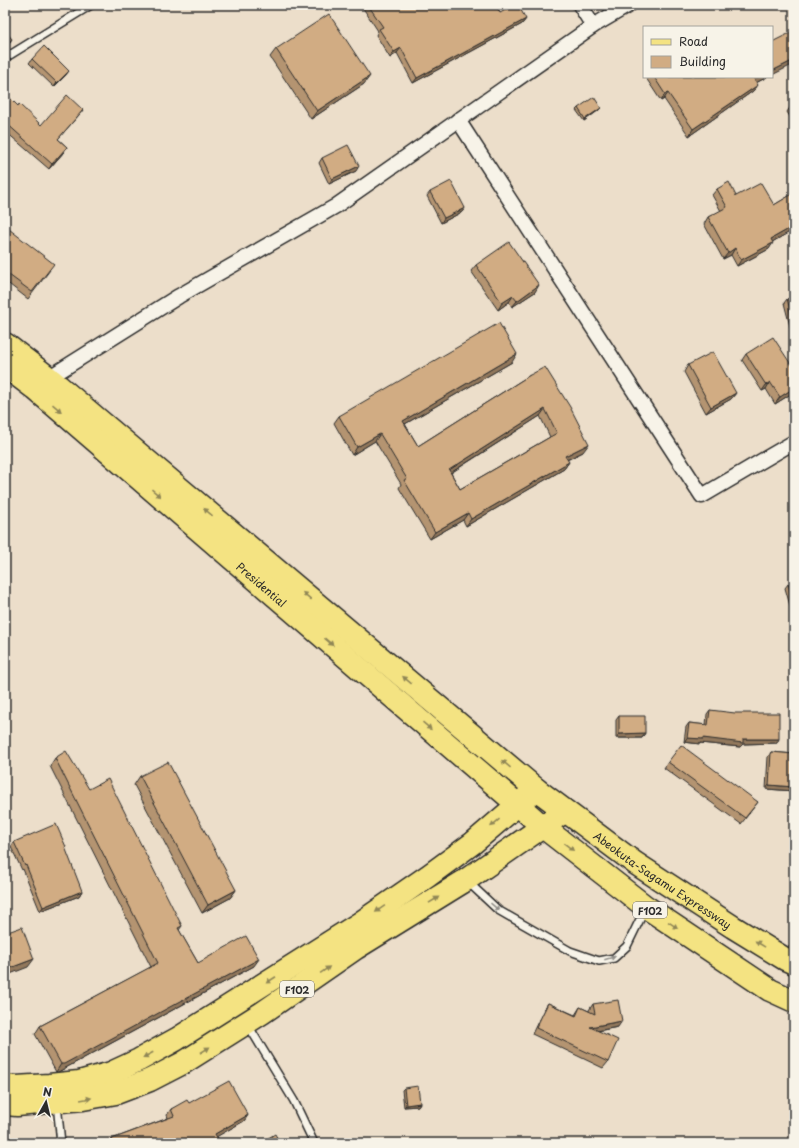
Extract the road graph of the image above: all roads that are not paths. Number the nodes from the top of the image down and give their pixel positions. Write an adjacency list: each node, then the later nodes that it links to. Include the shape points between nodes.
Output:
1 (91, 5): 5 (lane)
2 (580, 5): 4 (street)
3 (629, 5): 4 (street)
4 (593, 26): 6 (street)
5 (5, 58)
6 (458, 120): 9 (street, via 336,206 179,296); 10 (street, via 702,496)
7 (5, 344): 9 (main road)
8 (5, 366): 9 (main road, Presidential)
9 (41, 383): 11 (main road, Abeokuta-Sagamu Expressway, one-way to 9); 12 (main road, Presidential, one-way to 12)
10 (794, 442)
11 (536, 789): 12 (main road, F102); 13 (main road, Abeokuta-Sagamu Expressway / F102)
12 (517, 804): 14 (main road, F102); 20 (main road, F102, one-way to 20, via 473,843 422,880 360,923 177,1040 111,1073 79,1082)
13 (564, 812): 14 (main road, F102); 17 (main road, Abeokuta-Sagamu Expressway / F102, one-way to 13, via 679,892)
14 (543, 827): 15 (main road, F102); 16 (main road, F102, one-way to 16)
15 (466, 880): 16 (lane, one-way to 16, via 498,910 570,951 599,961 614,958 627,946); 19 (main road, F102, one-way to 15, via 356,948)
16 (646, 907): 18 (main road, F102, one-way to 18, via 770,990)
17 (794, 963)
18 (794, 1001)
19 (247, 1023): 21 (main road, F102, one-way to 19, via 116,1093 150,1080 183,1063); 24 (lane, via 294,1101)
20 (5, 1086)
21 (57, 1102): 22 (main road, F102); 23 (lane)
22 (5, 1104)
23 (61, 1143)
24 (314, 1143)

